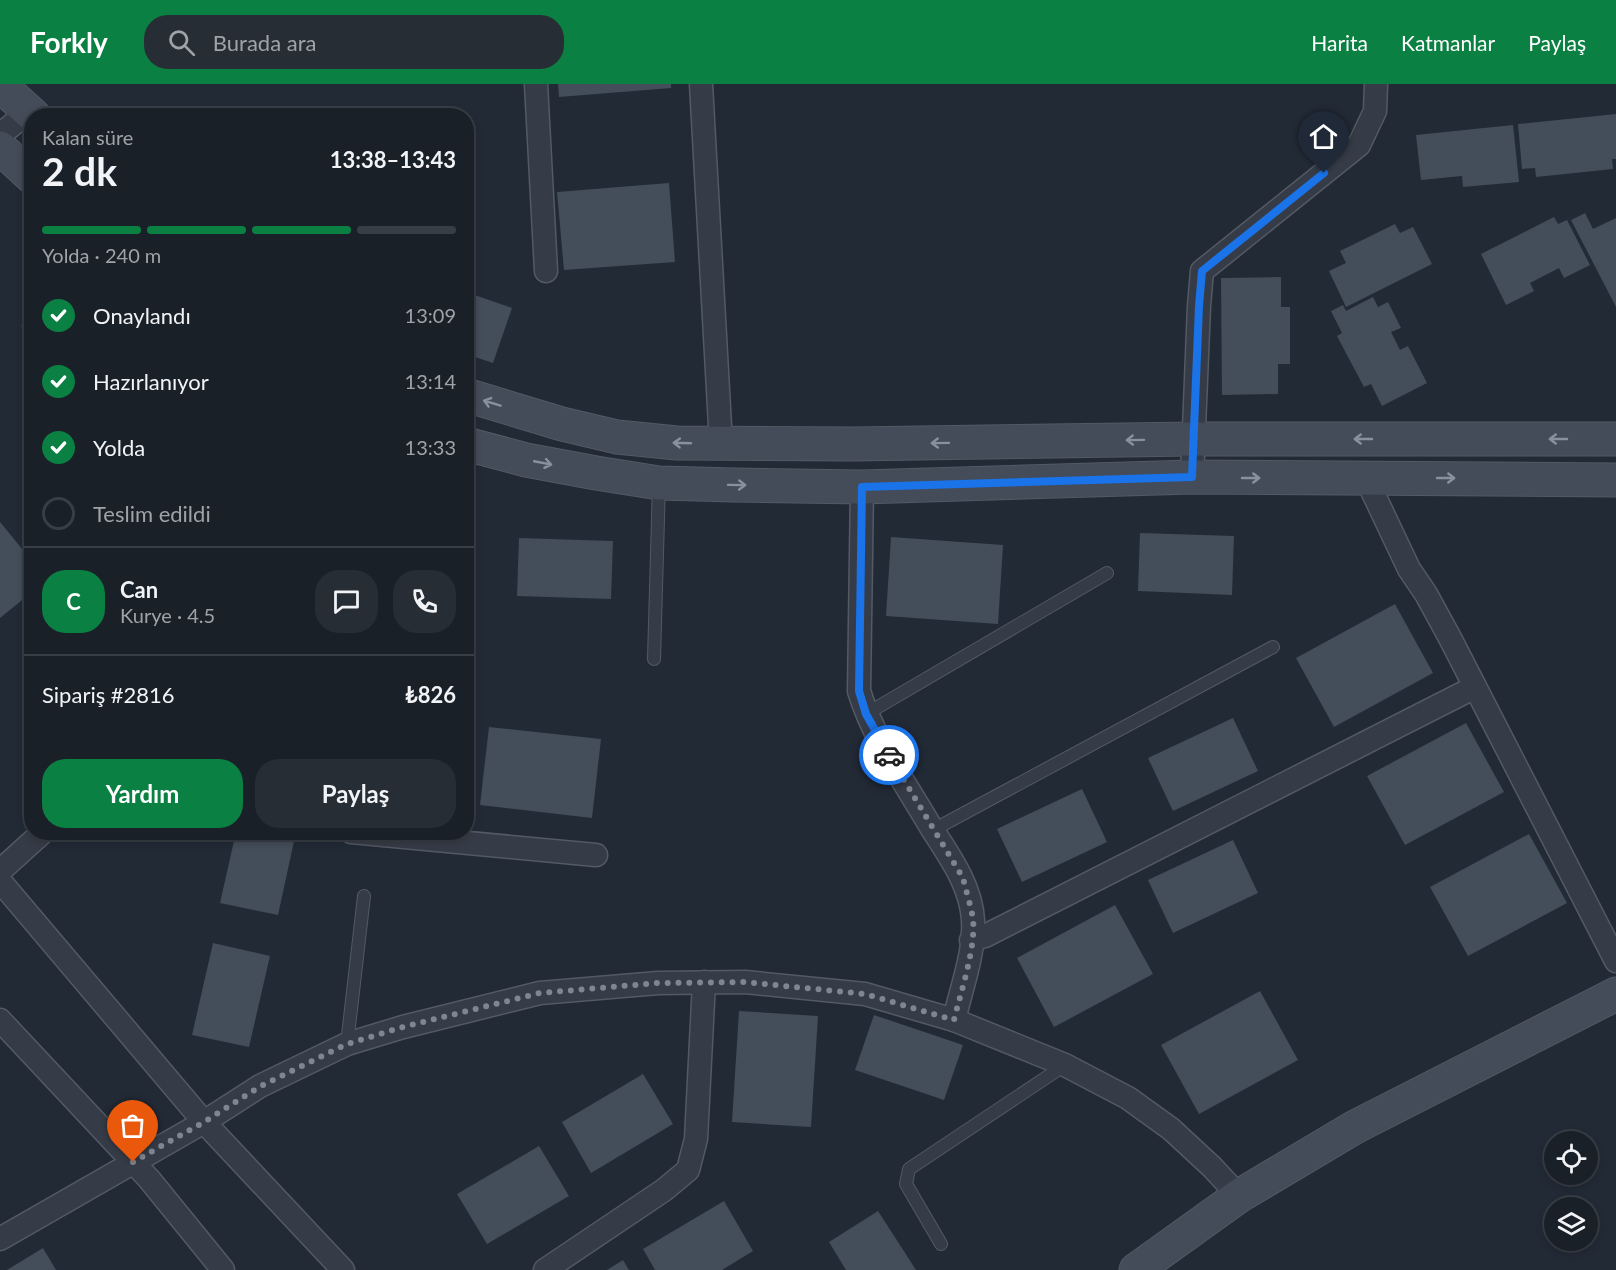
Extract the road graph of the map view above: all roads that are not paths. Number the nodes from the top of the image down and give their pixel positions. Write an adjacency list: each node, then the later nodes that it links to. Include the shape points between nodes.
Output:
1 (536, 84): 10 (street)
2 (701, 84): 14 (street)
3 (1376, 84): 12 (street, via 1375,111 1359,145 1202,271)
4 (0, 85): 5 (street)
5 (25, 108)
6 (24, 118): 7 (street)
7 (0, 135)
8 (0, 148): 9 (street)
9 (24, 170)
10 (546, 271)
11 (474, 397): 14 (street, one-way to 11, via 617,437)
12 (1194, 439): 13 (street, one-way to 12); 14 (street, one-way to 14); 16 (street)
13 (1616, 439)
14 (721, 444)
15 (474, 446): 19 (street, one-way to 19, via 526,460)
16 (1192, 477): 17 (street, one-way to 17); 20 (street)
17 (1366, 478): 18 (street, one-way to 18); 24 (street, via 1409,569)
18 (1616, 480)
19 (659, 483): 20 (street, one-way to 20); 23 (lane)
20 (862, 487): 25 (street, via 859,691)
21 (1107, 573): 25 (lane)
22 (1273, 647): 26 (lane)
23 (654, 658)
24 (1475, 687): 33 (street); 34 (street)
25 (866, 714): 26 (street)
26 (933, 831): 33 (street, via 963,878 973,920)
27 (34, 840): 30 (street)
28 (436, 840): 29 (street)
29 (596, 855)
30 (0, 871)
31 (0, 882): 41 (street)
32 (364, 897): 39 (lane)
33 (971, 940): 38 (street)
34 (1616, 961)
35 (704, 982): 38 (street, via 745,982 865,994); 39 (street, via 540,993); 48 (street, via 696,1139 688,1170)
36 (1616, 994): 43 (street, via 1355,1127)
37 (0, 1020): 42 (street)
38 (954, 1020): 40 (street)
39 (347, 1044): 41 (street, via 261,1086)
40 (1065, 1065): 43 (street, via 1128,1098 1171,1129); 45 (lane, via 909,1169 906,1184)
41 (204, 1122): 42 (street); 47 (street)
42 (133, 1162): 44 (street); 46 (street)
43 (1239, 1197): 49 (street)
44 (0, 1239)
45 (941, 1244)
46 (223, 1270)
47 (343, 1270)
48 (545, 1270)
49 (1136, 1270)

